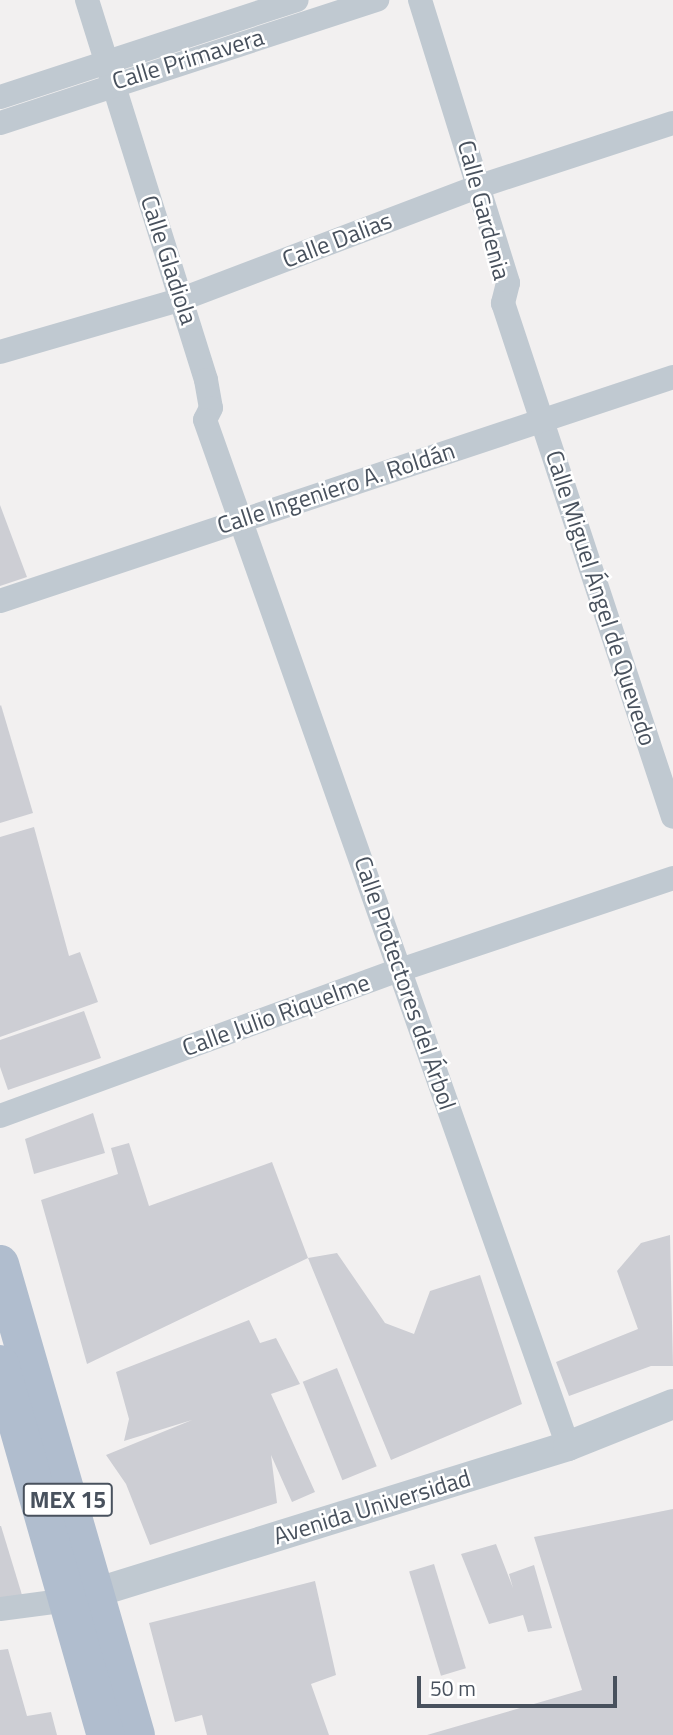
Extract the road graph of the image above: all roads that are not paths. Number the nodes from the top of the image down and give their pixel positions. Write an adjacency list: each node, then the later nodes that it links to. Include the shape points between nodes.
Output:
1 (87, 0): 5 (street, Calle Gladiola)
2 (296, 0): 5 (street, Calle Primavera)
3 (377, 0): 5 (street, Calle Primavera)
4 (421, 0): 9 (street, Calle Gardenia)
5 (109, 71): 6 (street, Calle Primavera); 7 (street, Calle Primavera); 10 (street, Calle Gladiola)
6 (0, 97)
7 (0, 122)
8 (673, 123): 9 (street, Calle Dalias)
9 (480, 186): 10 (street, Calle Dalias); 13 (street, Calle Gardenia, via 508,283 503,303)
10 (182, 299): 11 (street, Calle Dalias); 14 (street, Calle Gladiola, via 206,380 211,408 205,420)
11 (0, 352)
12 (673, 377): 13 (street, Calle Ingeniero A. Roldán)
13 (543, 419): 14 (street, Calle Ingeniero A. Roldán); 16 (street, Calle Miguel Ángel de Quevedo)
14 (243, 519): 15 (street, Calle Ingeniero A. Roldán); 18 (street, Calle Protectores del Árbol)
15 (0, 601)
16 (673, 817)
17 (673, 878): 18 (street, Calle Julio Riquelme)
18 (400, 970): 19 (street, Calle Julio Riquelme); 23 (street, Calle Protectores del Árbol)
19 (0, 1116)
20 (0, 1265): 24 (main road, MEX 15)
21 (0, 1364): 24 (main road, MEX 15)
22 (673, 1404): 23 (street, Avenida Universidad)
23 (568, 1446): 24 (street, Avenida Universidad)
24 (82, 1598): 25 (street); 26 (main road, MEX 15); 27 (main road, MEX 15)
25 (0, 1609)
26 (106, 1735)
27 (136, 1735)

